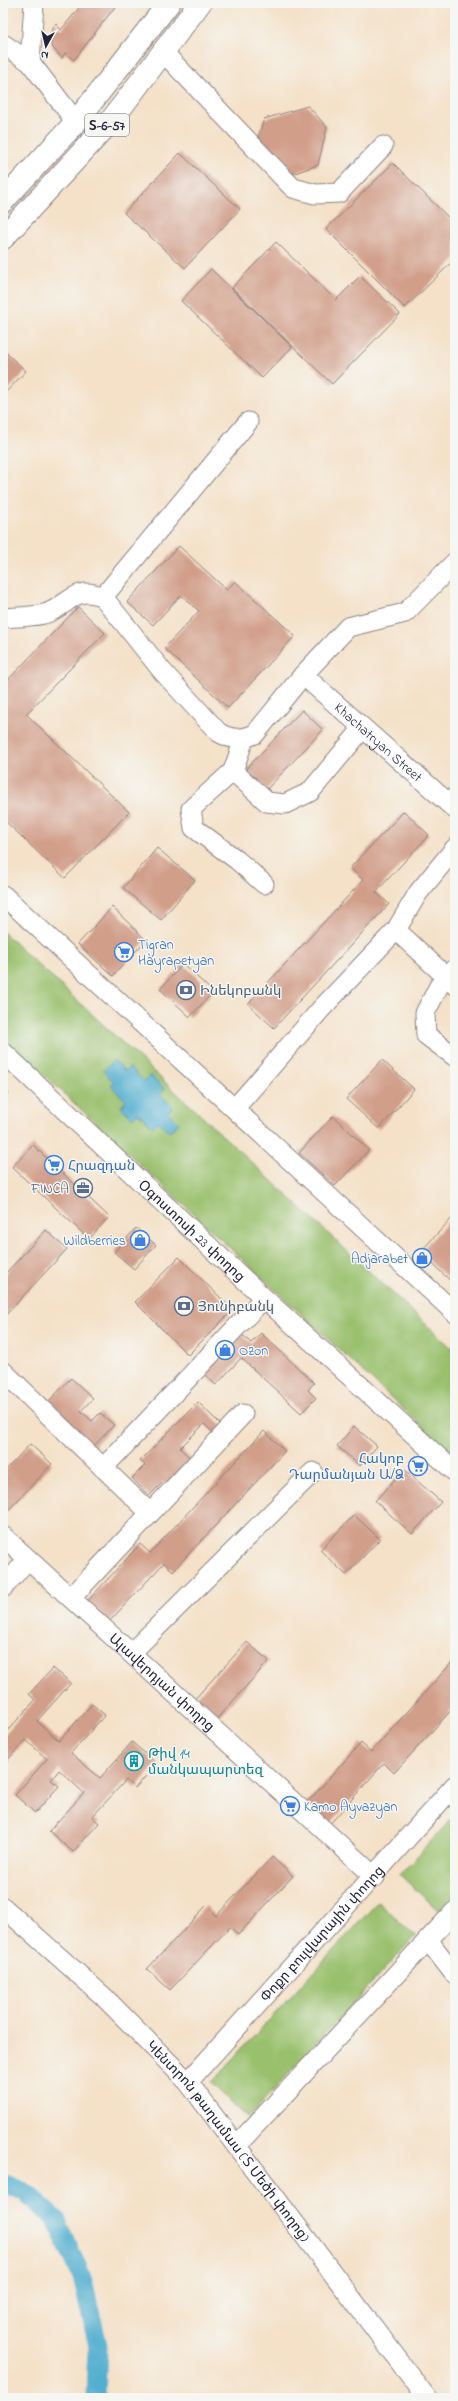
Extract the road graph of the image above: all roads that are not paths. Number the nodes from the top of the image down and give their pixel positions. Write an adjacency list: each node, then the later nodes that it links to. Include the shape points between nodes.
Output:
1 (34, 3): 6 (street)
2 (169, 3): 7 (main road, Տ-6-57)
3 (200, 3): 5 (main road, Տ-6-57)
4 (3, 44): 6 (street)
5 (163, 52): 8 (street, via 293,188 314,194 339,193); 10 (main road, Տ-6-57, via 110,122)
6 (30, 62): 7 (street)
7 (76, 122): 9 (main road, Տ-6-57)
8 (383, 146)
9 (3, 201)
10 (3, 238)
11 (248, 422): 13 (street)
12 (455, 562): 15 (street, via 405,613 348,627)
13 (104, 597): 14 (street, via 92,592 78,593 45,614); 17 (street, via 164,672 218,732 227,738)
14 (3, 618)
15 (303, 675): 16 (street, Khachatryan Street); 17 (street, via 255,734)
16 (363, 728): 18 (street, via 310,792 286,804 268,802); 19 (street, Khachatryan Street)
17 (244, 739): 18 (street)
18 (233, 772): 21 (street, via 191,809 194,828)
19 (455, 809)
20 (455, 848): 23 (street, via 418,893)
21 (264, 884)
22 (3, 896): 27 (street)
23 (396, 930): 24 (street); 27 (street, via 322,1008)
24 (453, 977): 26 (street, via 439,986 425,1013 426,1035)
25 (3, 1052): 28 (street, Օգոստոսի 23 փողոց)
26 (454, 1056)
27 (235, 1108): 29 (street)
28 (264, 1298): 32 (street); 34 (street, Օգոստոսի 23 փողոց)
29 (455, 1312)
30 (3, 1371): 32 (street)
31 (243, 1414): 35 (street)
32 (104, 1468): 35 (street)
33 (313, 1472): 40 (street)
34 (455, 1472)
35 (150, 1513): 39 (street)
36 (3, 1536): 37 (street, Ալավերդյան փողոց)
37 (28, 1559): 38 (street); 39 (street, Ալավերդյան փողոց)
38 (3, 1588)
39 (71, 1598): 40 (street, Ալավերդյան փողոց)
40 (132, 1652): 42 (street, Ալավերդյան փողոց)
41 (455, 1785): 42 (street, Փոքր բուլվարային փողոց)
42 (375, 1877): 47 (street, Փոքր բուլվարային փողոց)
43 (3, 1907): 47 (street, Կենտրոն թաղամաս (Տ Մեծի փողոց), via 103,1996)
44 (455, 1911): 45 (street)
45 (428, 1940): 46 (street); 48 (street)
46 (455, 1975)
47 (188, 2082): 48 (street, Կենտրոն թաղամաս (Տ Մեծի փողոց))
48 (237, 2145): 49 (street, Կենտրոն թաղամաս (Տ Մեծի փողոց))
49 (427, 2398)

